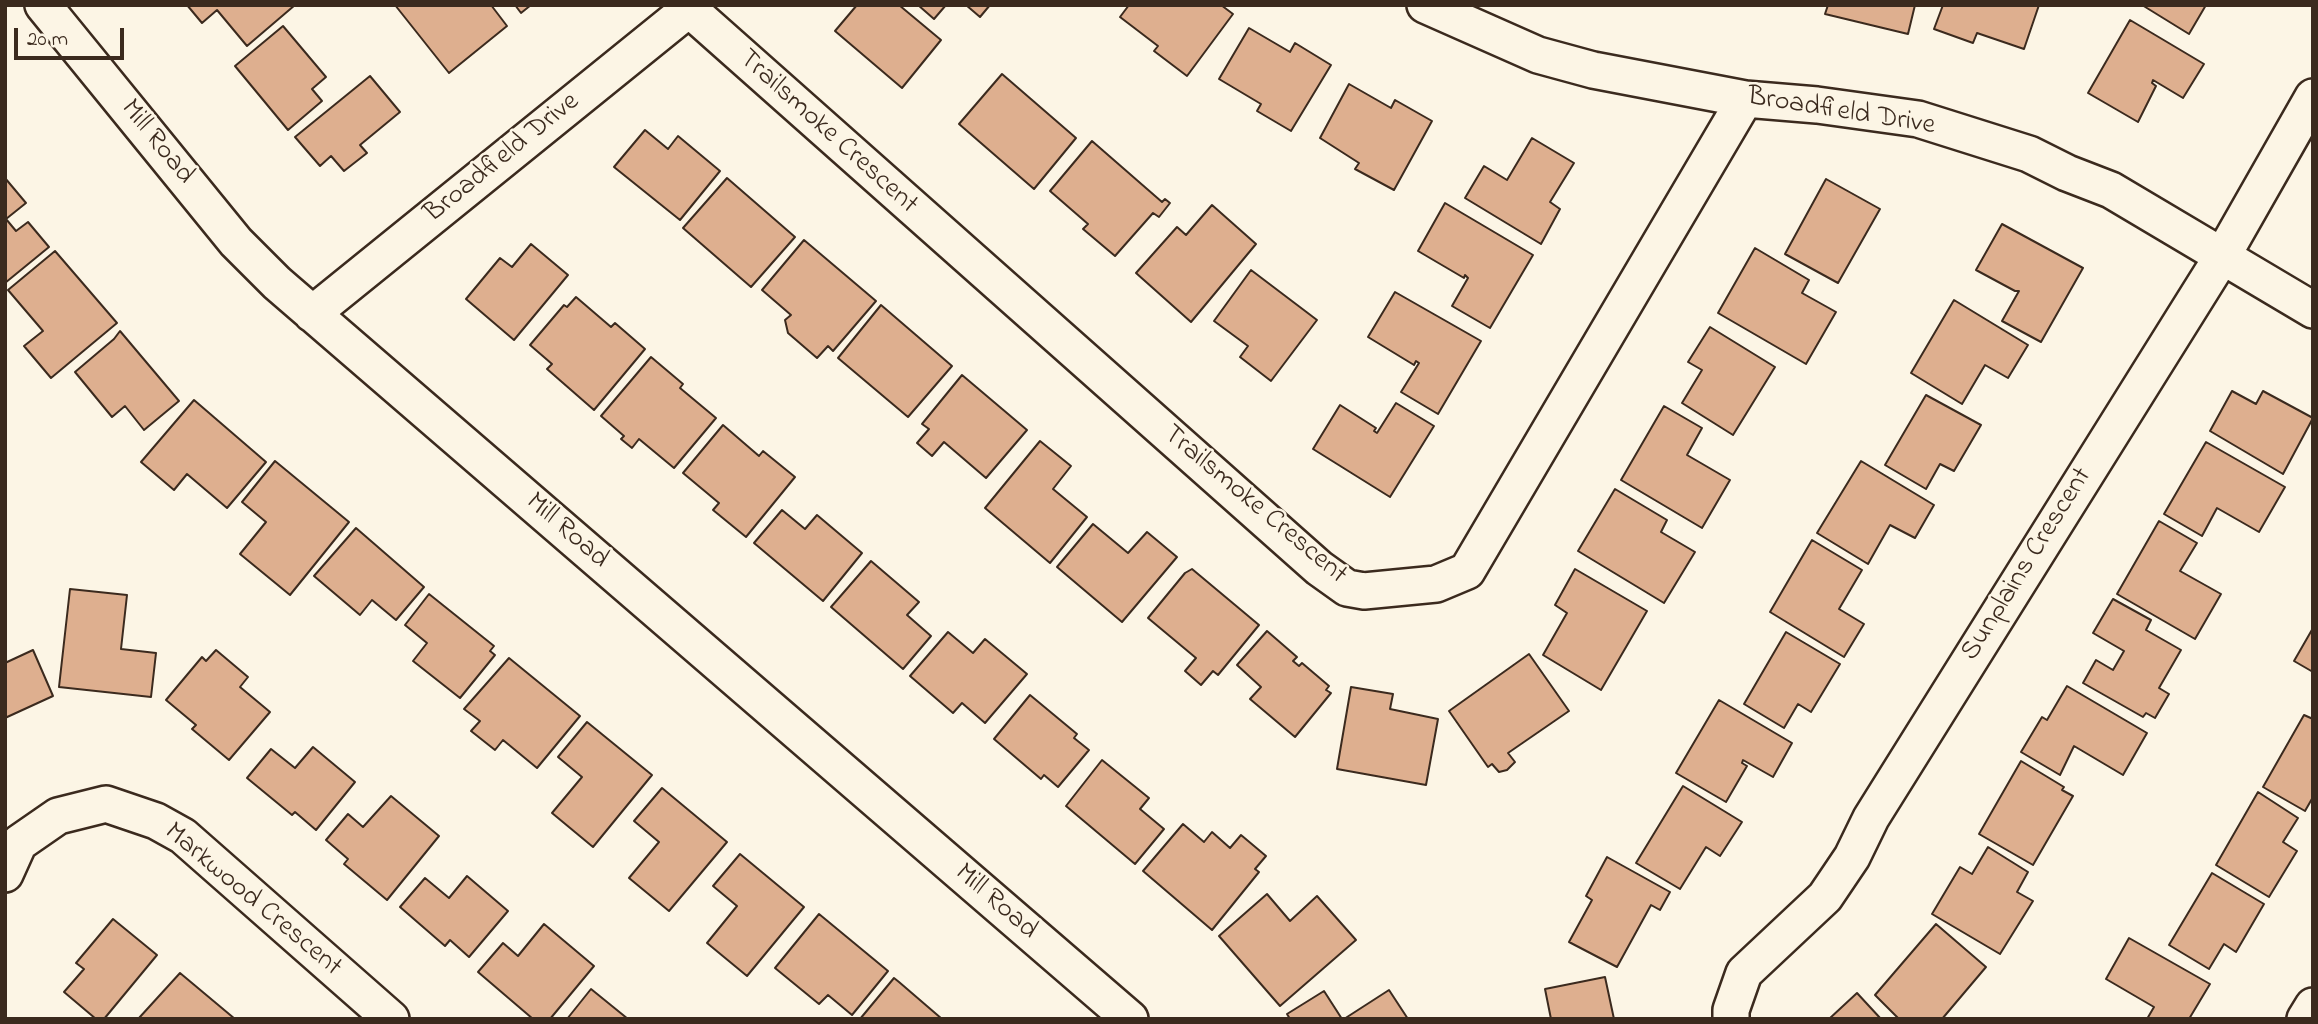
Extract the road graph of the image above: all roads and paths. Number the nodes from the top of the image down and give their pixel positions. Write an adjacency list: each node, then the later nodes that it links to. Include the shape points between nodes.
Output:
1 (43, 5): 8 (street, Mill Road, via 236,242)
2 (1425, 5): 5 (street, Broadfield Drive, via 1538,55)
3 (692, 7): 5 (street, Trailsmoke Crescent, via 1319,568 1347,588 1364,591 1436,584 1467,571); 8 (street, Broadfield Drive)
4 (2313, 97): 6 (street, Sunplains Crescent)
5 (1745, 99): 6 (street, Broadfield Drive, via 1917,119 2029,154 2112,190)
6 (2223, 255): 7 (street, Broadfield Drive); 13 (street, Sunplains Crescent, via 1871,818 1852,857 1825,897 1744,973)
7 (2313, 310)
8 (312, 314): 12 (street, Mill Road)
9 (5, 874): 11 (street, Markwood Crescent, via 19,843 58,817 106,804 156,821 183,836)
10 (2313, 1006): 14 (street)
11 (391, 1019)
12 (1130, 1019)
13 (1731, 1019)
14 (2305, 1019)

